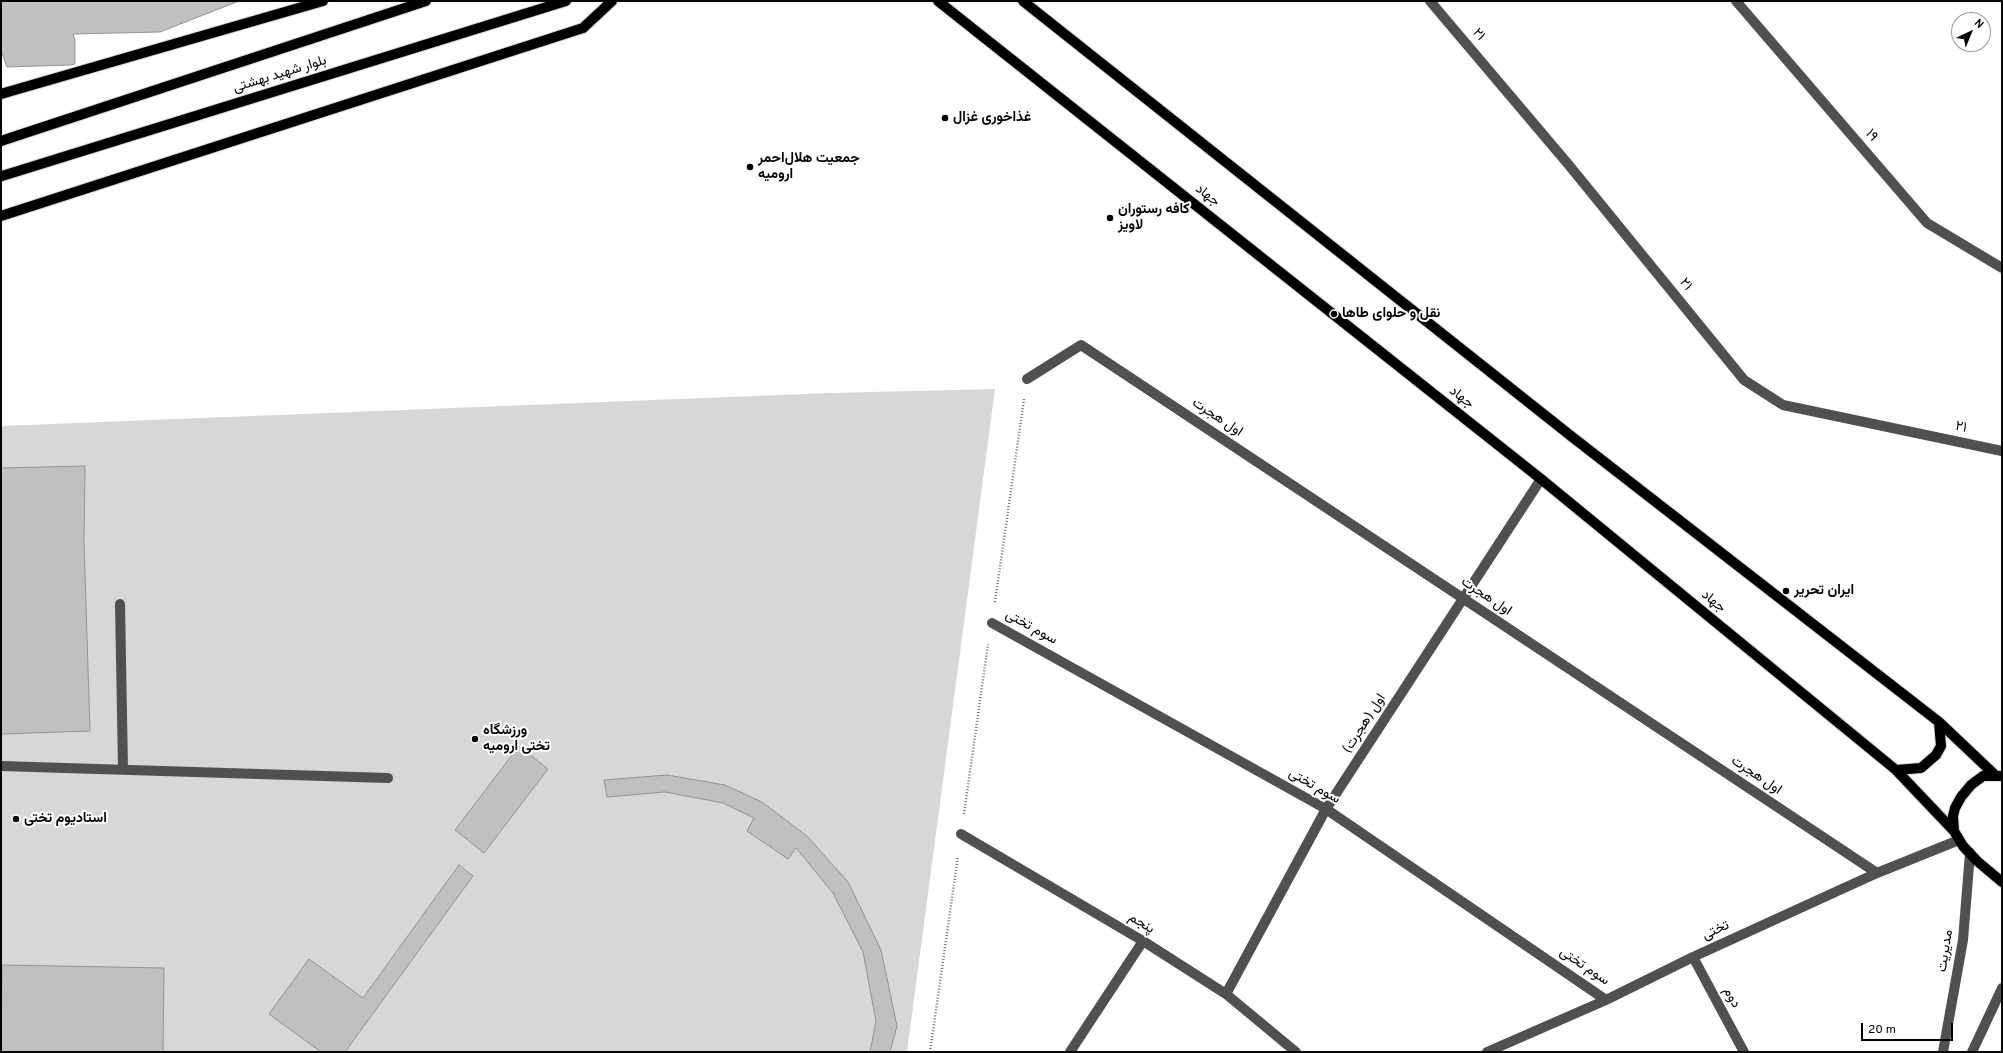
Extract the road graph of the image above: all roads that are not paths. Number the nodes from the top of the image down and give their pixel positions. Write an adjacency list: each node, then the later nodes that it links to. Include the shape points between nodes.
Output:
1 (320, 1): 9 (main road)
2 (426, 1): 10 (main road, بلوار شهید بهشتی)
3 (566, 1): 11 (main road, بلوار شهید بهشتی)
4 (612, 1): 12 (main road, via 583,28)
5 (938, 1): 16 (main road, جهاد)
6 (1023, 1): 20 (main road, via 1572,436)
7 (1430, 1): 15 (street, ۲۱, via 1568,164 1744,380 1783,405)
8 (1736, 1): 13 (street, ۱۹, via 1927,223)
9 (1, 94)
10 (1, 141)
11 (2, 176)
12 (1, 216)
13 (2002, 268)
14 (1027, 379): 17 (street, اول هجرت, via 1081,345)
15 (2002, 451)
16 (1541, 479): 17 (street, اول (هجرت)); 23 (main road, جهاد)
17 (1463, 598): 26 (street, اول (هجرت)); 30 (street, اول هجرت)
18 (120, 604): 22 (street)
19 (992, 623): 26 (street, سوم تختی)
20 (1939, 722): 23 (main road, via 1941,746 1936,755 1921,768); 24 (main road)
21 (1, 766): 22 (street)
22 (123, 769): 25 (street)
23 (1896, 770): 28 (main road, جهاد)
24 (1999, 776): 28 (main road, via 1983,776 1961,797 1955,808)
25 (388, 778)
26 (1326, 809): 35 (street, اول (هجرت)); 36 (street, سوم تختی)
27 (961, 834): 32 (street, پنجم)
28 (1956, 836): 29 (main road, جهاد); 30 (street, تختی)
29 (1970, 853): 31 (main road, جهاد); 41 (street, مدیریت, via 1963,940)
30 (1877, 873): 33 (street, تختی)
31 (2002, 882)
32 (1143, 941): 35 (street, پنجم); 37 (street)
33 (1694, 957): 36 (street, تختی); 40 (street, دوم)
34 (2002, 988): 42 (street)
35 (1226, 994): 38 (street, پنجم)
36 (1606, 1000): 39 (street, تختی)
37 (1070, 1052)
38 (1296, 1052)
39 (1487, 1052)
40 (1744, 1052)
41 (1943, 1052)
42 (1972, 1052)

